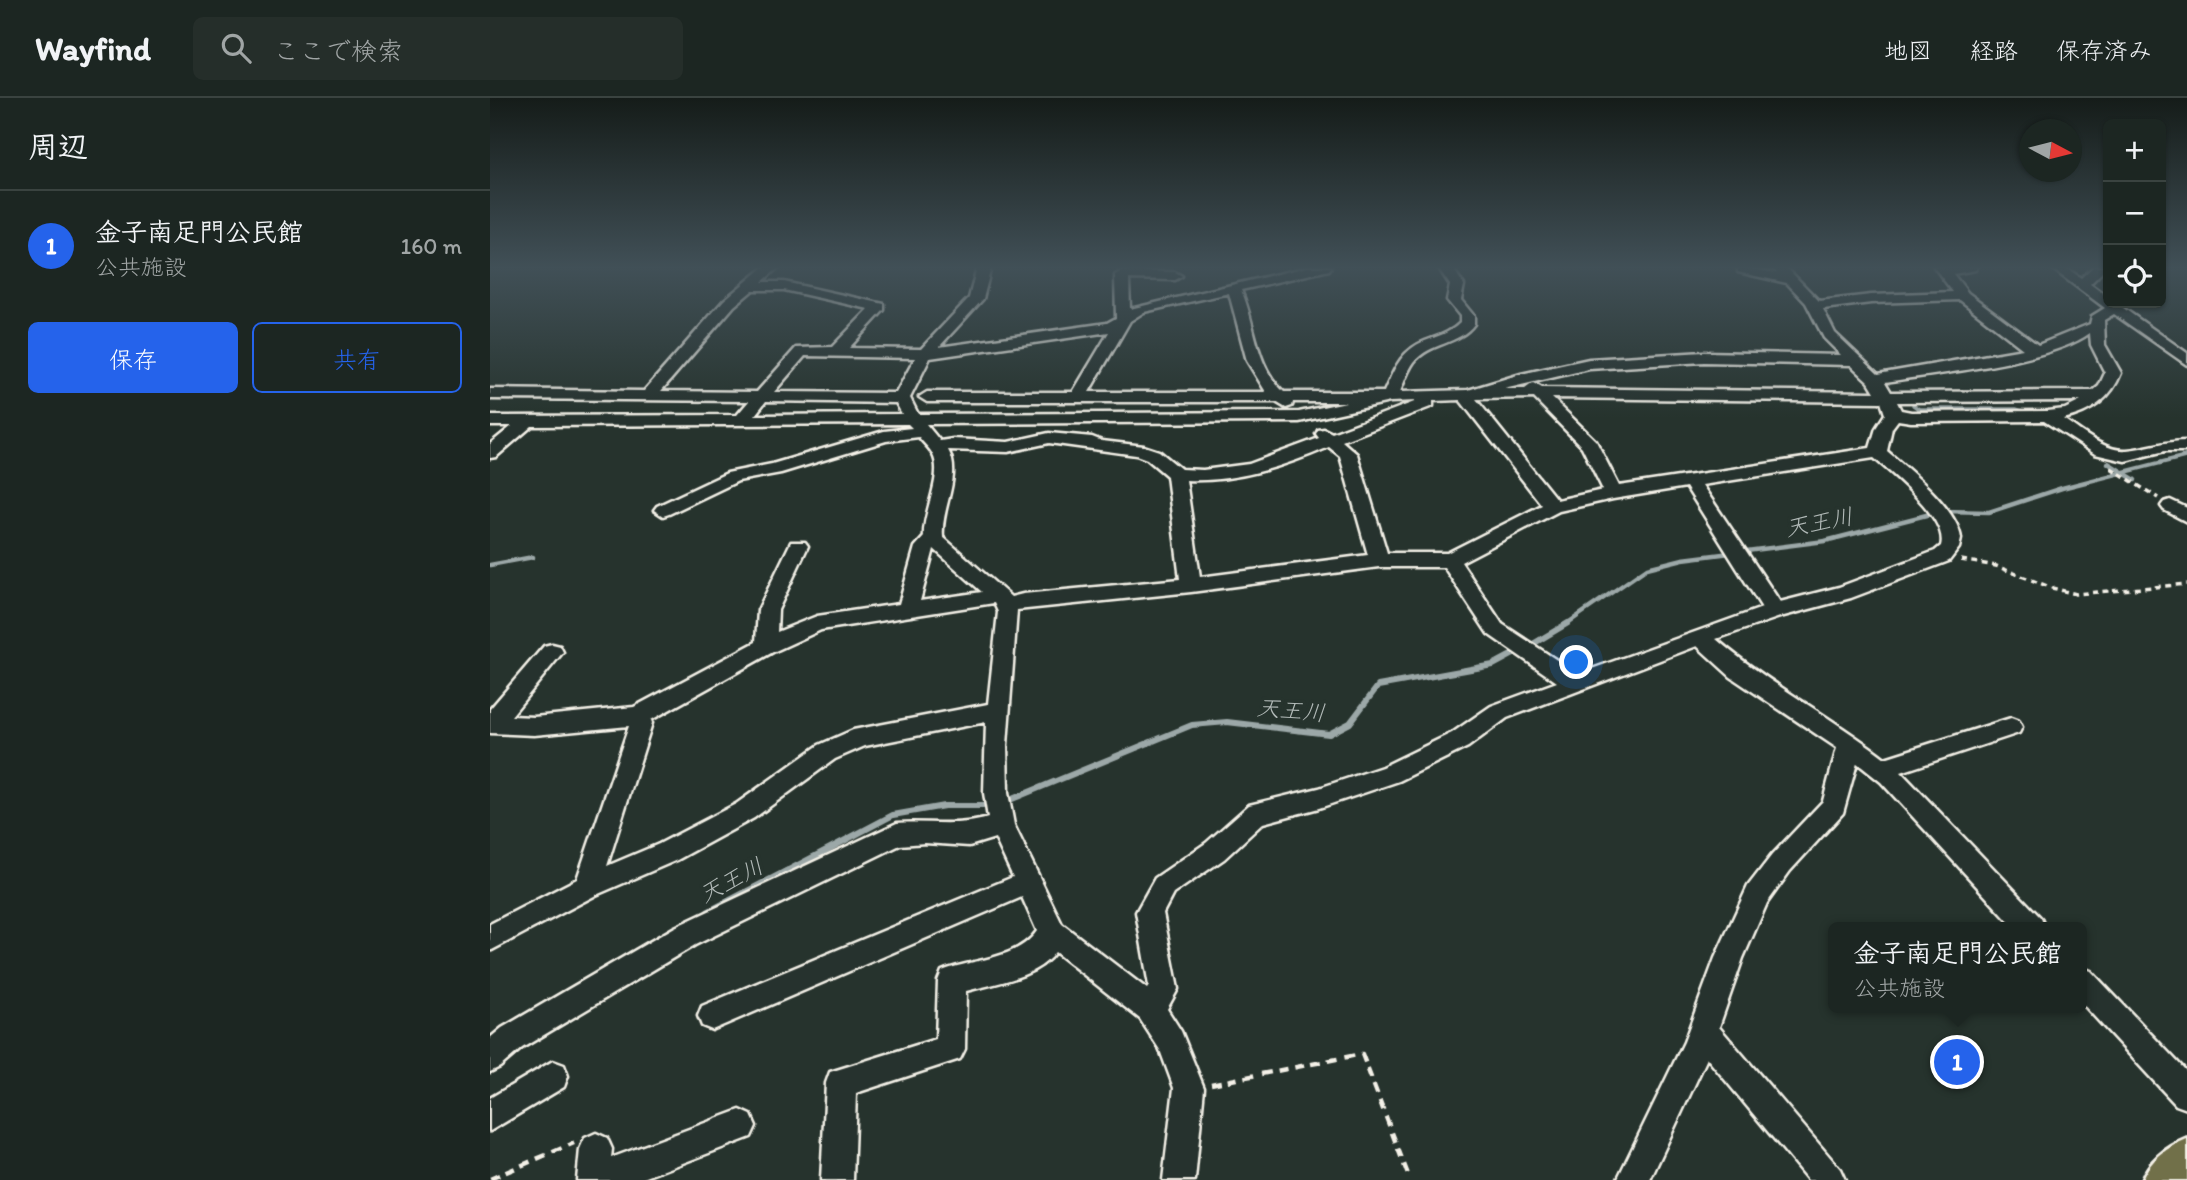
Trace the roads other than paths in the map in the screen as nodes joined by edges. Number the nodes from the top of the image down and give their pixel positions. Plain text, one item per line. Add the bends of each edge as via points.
1 (716, 317) edge
2 (869, 317) edge
3 (959, 317) edge
4 (1122, 317) edge
5 (1127, 317) edge
6 (1245, 317) edge
7 (1467, 317) edge
8 (1821, 317) edge
9 (1991, 317) edge
10 (2099, 317) edge
11 (2126, 317) edge
12 (1123, 321) junction
13 (2096, 328) junction
14 (837, 351) junction
15 (2036, 351) junction
16 (925, 354) junction
17 (1852, 360) junction
18 (2187, 360) edge
19 (1527, 377) junction
20 (1875, 379) junction
21 (1537, 393) junction
22 (490, 394) edge
23 (648, 396) junction
24 (1465, 396) junction
25 (2089, 396) junction
26 (668, 397) junction
27 (926, 397) dead end
28 (1083, 397) junction
29 (1280, 397) junction
30 (1390, 397) junction
31 (1444, 397) junction
32 (758, 398) junction
33 (902, 398) junction
34 (1890, 406) junction
35 (2047, 416) junction
36 (1093, 417) junction
37 (649, 418) junction
38 (743, 418) junction
39 (1299, 418) junction
40 (529, 420) junction
41 (490, 421) edge
42 (917, 425) junction
43 (1333, 440) junction
44 (1092, 442) junction
45 (2187, 446) edge
46 (936, 447) junction
47 (1878, 452) junction
48 (490, 453) edge
49 (1175, 474) junction
50 (1691, 481) junction
51 (1614, 493) junction
52 (2170, 506) road end
53 (1553, 507) junction
54 (663, 510) dead end
55 (2187, 516) edge
56 (934, 539) junction
57 (798, 546) dead end
58 (1379, 560) junction
59 (1450, 560) junction
60 (1191, 585) junction
61 (1001, 599) junction
62 (907, 610) junction
63 (1775, 611) junction
64 (1700, 636) junction
65 (766, 646) junction
66 (552, 653) dead end
67 (1575, 683) junction
68 (998, 711) junction
69 (638, 716) junction
70 (491, 724) edge
71 (2011, 727) dead end
72 (1850, 744) junction
73 (1881, 769) junction
74 (1002, 825) junction
75 (1027, 883) junction
76 (587, 887) junction
77 (2026, 922) edge
78 (1052, 933) junction
79 (490, 938) edge
80 (2087, 987) edge
81 (1150, 1009) junction
82 (712, 1016) dead end
83 (1703, 1031) junction
84 (490, 1057) edge
85 (553, 1076) dead end
86 (2187, 1094) edge
87 (490, 1116) edge
88 (740, 1126) dead end
89 (2187, 1159) edge
90 (606, 1180) edge
91 (837, 1180) edge
92 (1179, 1180) edge
93 (1633, 1180) edge
94 (1829, 1180) edge
95 (2162, 1180) edge

1 - 23 street
2 - 14 street
3 - 16 street
4 - 12 street
5 - 12 street
6 - 29 street via 1265,383
7 - 30 street via 1460,332 1409,358
8 - 17 street via 1829,335
9 - 15 street
10 - 13 street
11 - 18 street
12 - 16 street via 1111,327
12 - 28 street
13 - 15 street
13 - 25 street via 2098,345 2113,373 2101,395
14 - 16 street
14 - 32 street via 801,351
15 - 20 street
16 - 33 street
17 - 19 street via 1704,357 1589,364
17 - 20 street
19 - 21 street
19 - 24 street
20 - 34 street
21 - 24 street
21 - 34 street
21 - 51 street via 1590,445
22 - 23 street
23 - 26 street
24 - 31 street
24 - 53 street
25 - 34 street
25 - 35 street via 2086,406
26 - 32 street
26 - 37 street
27 - 28 street
28 - 29 street
28 - 36 street
29 - 30 street
29 - 39 street
30 - 31 street
30 - 39 street
31 - 43 street
32 - 33 street
32 - 38 street
33 - 42 street
34 - 35 street via 1911,417
34 - 47 street
35 - 45 street via 2101,450 2125,456 2165,446
36 - 39 street
36 - 42 street
36 - 44 street via 1097,430
37 - 38 street
37 - 40 street
38 - 42 street
39 - 43 street
40 - 41 street
40 - 48 street
42 - 46 street
42 - 54 street via 733,477
43 - 49 street via 1238,473
43 - 58 street via 1348,454
44 - 46 street via 1049,438 1008,447 953,443
44 - 49 street via 1153,455
46 - 56 street via 945,469 931,528
47 - 50 street
47 - 63 street via 1946,522 1952,541 1948,551 1844,593
49 - 60 street
50 - 51 street
50 - 63 street
51 - 53 street
52 - 55 street
53 - 59 street
56 - 61 street
56 - 62 street via 925,547
57 - 65 street via 768,610
58 - 59 street
58 - 60 street
59 - 67 street via 1495,629
60 - 61 street via 1070,598
61 - 62 street
61 - 68 street via 1009,621
62 - 65 street via 832,619
63 - 64 street
64 - 67 street
64 - 72 street via 1740,671
65 - 69 street
66 - 70 street
67 - 81 street via 1499,712 1435,755 1390,775 1250,818 1215,851 1164,886 1149,912 1164,989
68 - 74 street via 996,793
68 - 76 street via 862,737 828,752 708,832
69 - 70 street via 547,725
69 - 76 street via 642,723
71 - 73 street
72 - 73 street
72 - 83 street via 1834,806 1756,895
73 - 77 street
74 - 75 street
74 - 84 street via 969,835 897,834 685,936 512,1038
75 - 78 street
75 - 82 street
76 - 79 street
78 - 81 street
78 - 91 street via 1039,951 1021,961 952,981 950,1049 841,1083
80 - 86 street
81 - 92 street via 1171,1041 1189,1088
83 - 93 street
83 - 94 street
85 - 87 street
88 - 90 street via 614,1173
89 - 95 main road

